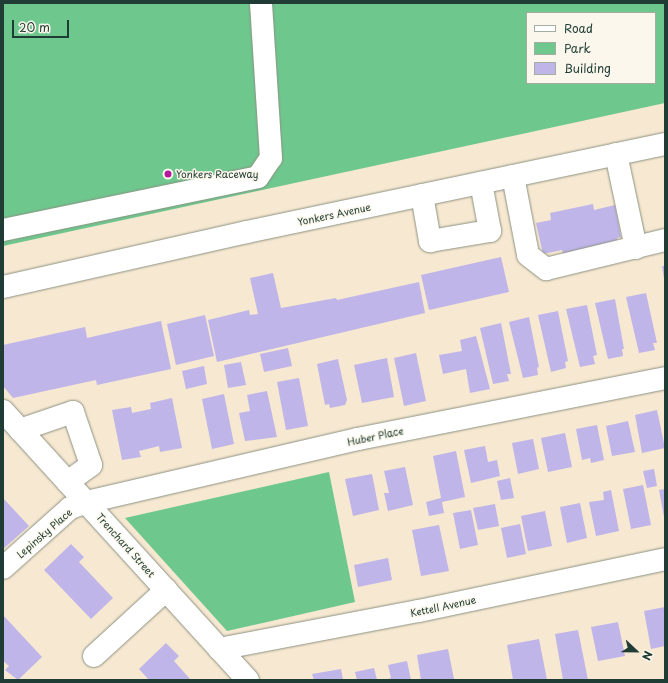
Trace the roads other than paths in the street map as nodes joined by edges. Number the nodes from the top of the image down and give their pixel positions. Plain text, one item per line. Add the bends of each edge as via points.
1 (261, 3) edge
2 (665, 144) edge
3 (616, 154) junction
4 (513, 176) junction
5 (481, 183) junction
6 (422, 195) junction
7 (3, 230) edge
8 (665, 240) edge
9 (636, 248) junction
10 (3, 287) edge
11 (665, 378) edge
12 (11, 420) edge
13 (68, 482) junction
14 (87, 502) junction
15 (665, 559) edge
16 (3, 568) edge
17 (166, 590) junction
18 (219, 649) junction
19 (94, 656) dead end
20 (248, 680) edge

1 - 7 street via 271,158 258,176
2 - 3 street, Yonkers Avenue
3 - 4 street, Yonkers Avenue
3 - 9 street
4 - 5 street, Yonkers Avenue
4 - 9 street via 528,256 540,266 546,269
5 - 6 street, Yonkers Avenue
5 - 6 street via 490,231 430,241
6 - 10 street, Yonkers Avenue
8 - 9 street
11 - 14 street, Huber Place via 358,439
12 - 13 street, Trenchard Street
12 - 13 street via 73,412 91,465
13 - 14 street, Trenchard Street
14 - 16 street, Lepinsky Place via 70,508
14 - 17 street, Trenchard Street
15 - 18 street, Kettell Avenue via 419,611
17 - 18 street, Trenchard Street
17 - 19 street
18 - 20 street, Trenchard Street

